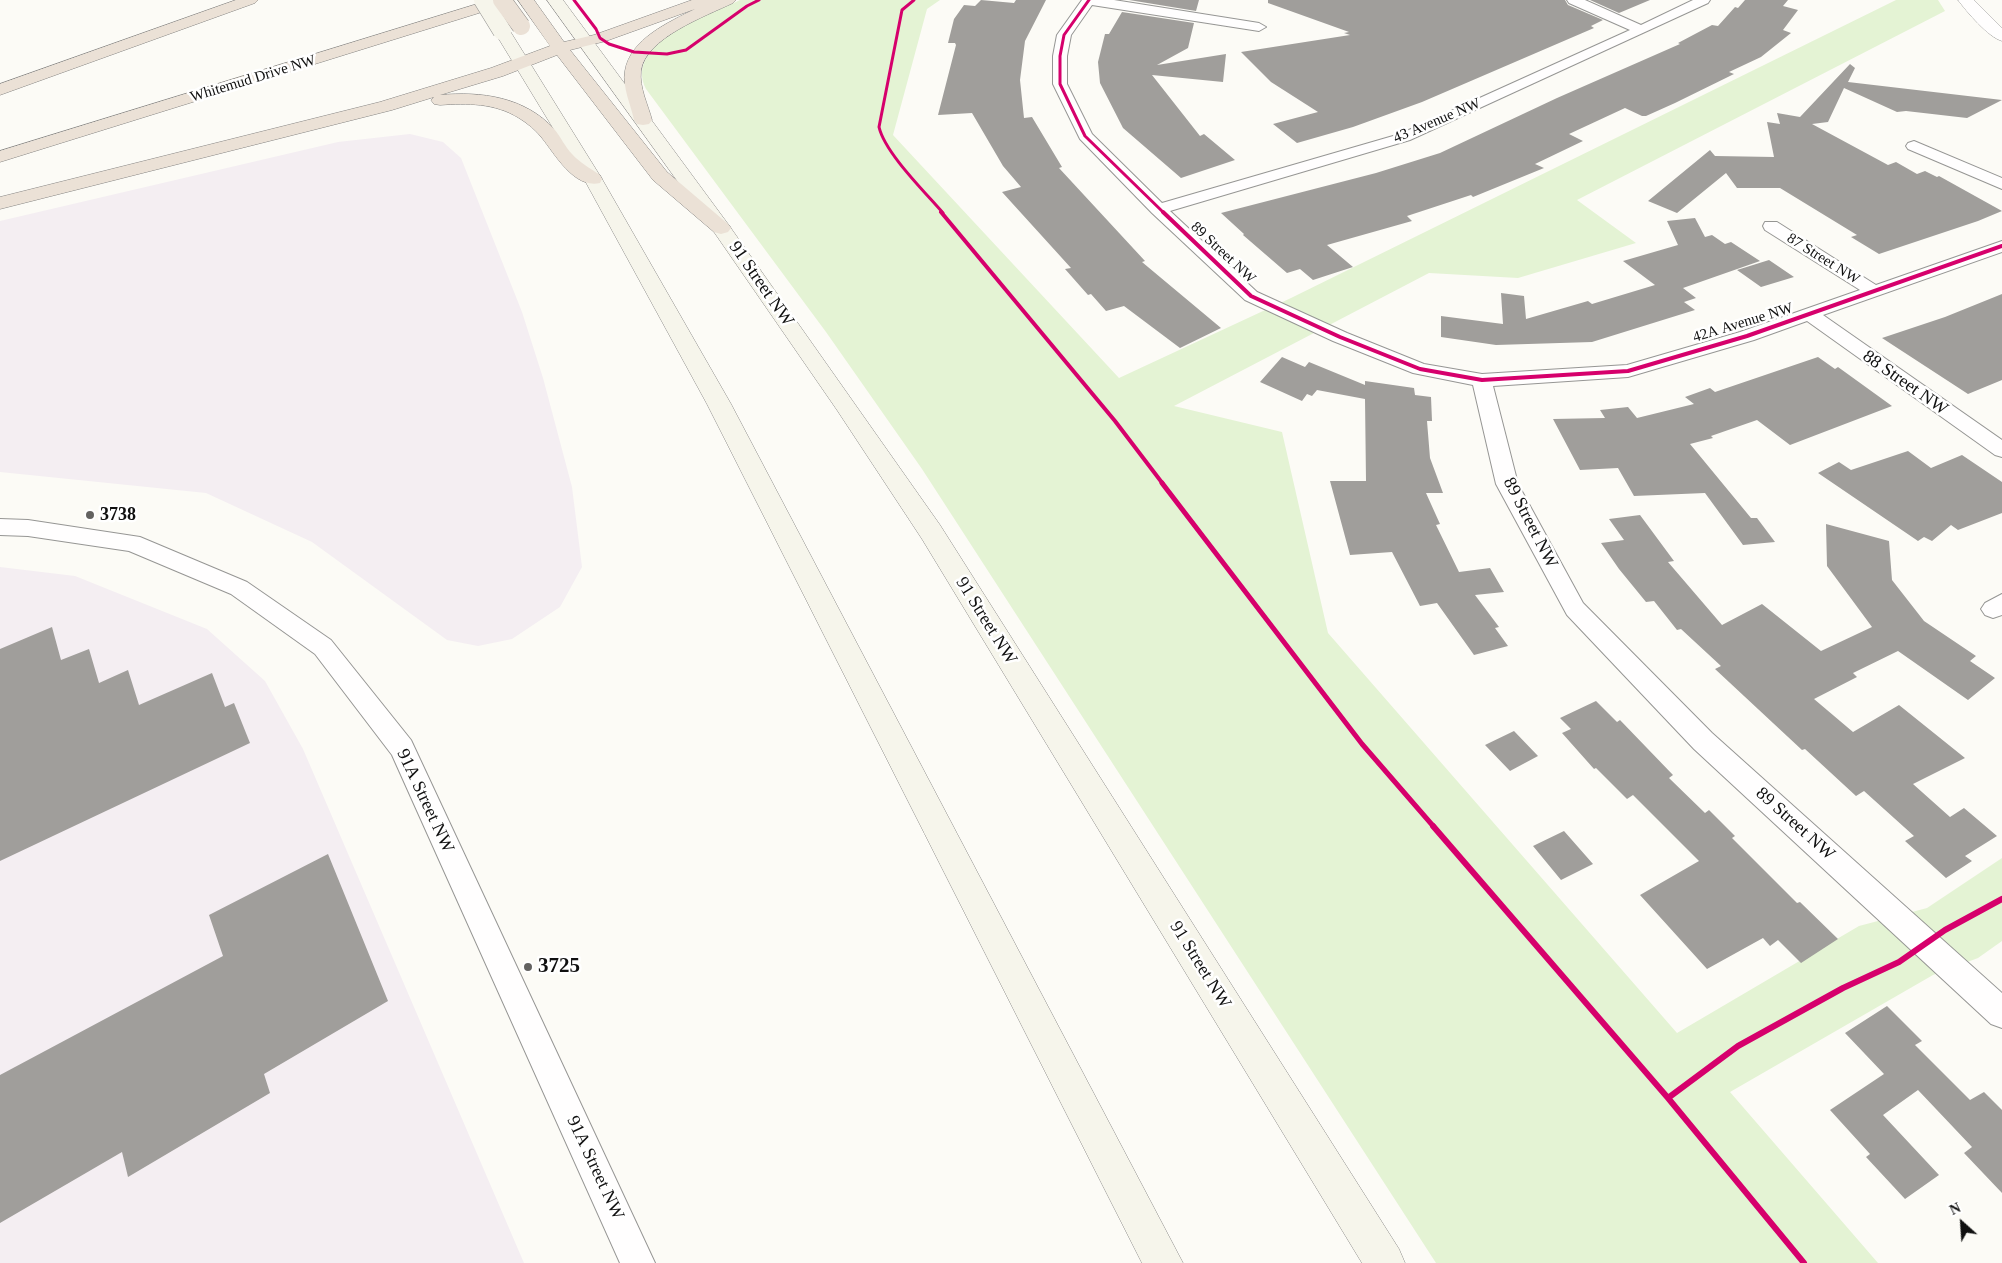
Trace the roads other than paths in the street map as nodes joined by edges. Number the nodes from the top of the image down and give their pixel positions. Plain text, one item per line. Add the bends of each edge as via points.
1 (240, 0) edge
2 (250, 0) edge
3 (455, 0) edge
4 (483, 0) edge
5 (504, 0) edge
6 (526, 0) edge
7 (707, 0) edge
8 (728, 0) edge
9 (1089, 0) edge
10 (1574, 0) edge
11 (1703, 0) edge
12 (1966, 0) edge
13 (560, 6) edge
14 (575, 27) junction
15 (1259, 27) dead end
16 (1641, 30) junction
17 (2002, 36) edge
18 (587, 42) junction
19 (560, 48) junction
20 (90, 57) junction
21 (523, 63) junction
22 (246, 64) dead end
23 (0, 90) edge
24 (643, 120) junction
25 (321, 124) junction
26 (1914, 146) dead end
27 (0, 157) edge
28 (593, 179) junction
29 (2002, 184) edge
30 (0, 203) edge
31 (1158, 209) junction
32 (1771, 226) dead end
33 (721, 228) junction
34 (2002, 246) edge
35 (1875, 292) junction
36 (1810, 315) junction
37 (1482, 380) junction
38 (2002, 450) edge
39 (0, 527) edge
40 (2002, 1013) edge
41 (638, 1263) edge
42 (1164, 1263) edge
43 (1385, 1263) edge

1 - 20 highway
2 - 20 highway
3 - 22 highway, Whitemud Drive NW
4 - 21 main road, bridge
5 - 19 highway, bridge via 538,42 547,48
5 - 27 highway, Whitemud Drive NW
6 - 19 highway
7 - 18 highway
8 - 24 highway via 666,31 641,53 633,69
9 - 15 street
9 - 31 street, 89 Street NW via 1064,35 1060,84 1085,136
10 - 16 street
11 - 16 street, 43 Avenue NW
12 - 17 street
13 - 14 main road, 91 Street NW
14 - 18 main road, 91 Street NW
14 - 19 highway via 576,35
16 - 31 street, 43 Avenue NW via 1405,137
18 - 19 highway
18 - 24 main road, 91 Street NW
19 - 21 highway
19 - 33 highway via 660,176
20 - 23 highway
21 - 25 highway
21 - 28 main road
24 - 33 main road, 91 Street NW
25 - 28 highway via 441,100 490,100 513,106 531,118 549,134 567,160
25 - 30 highway
26 - 29 street
28 - 42 main road via 720,406
31 - 37 street, 89 Street NW via 1251,296 1420,369
32 - 35 street, 87 Street NW
33 - 43 main road, 91 Street NW via 931,532
34 - 35 street, 42A Avenue NW
35 - 36 street, 42A Avenue NW
36 - 37 street, 42A Avenue NW via 1628,371
36 - 38 street, 88 Street NW
37 - 40 street, 89 Street NW via 1507,484 1575,609 1703,741
39 - 41 street, 91A Street NW via 132,543 239,588 323,647 402,748

